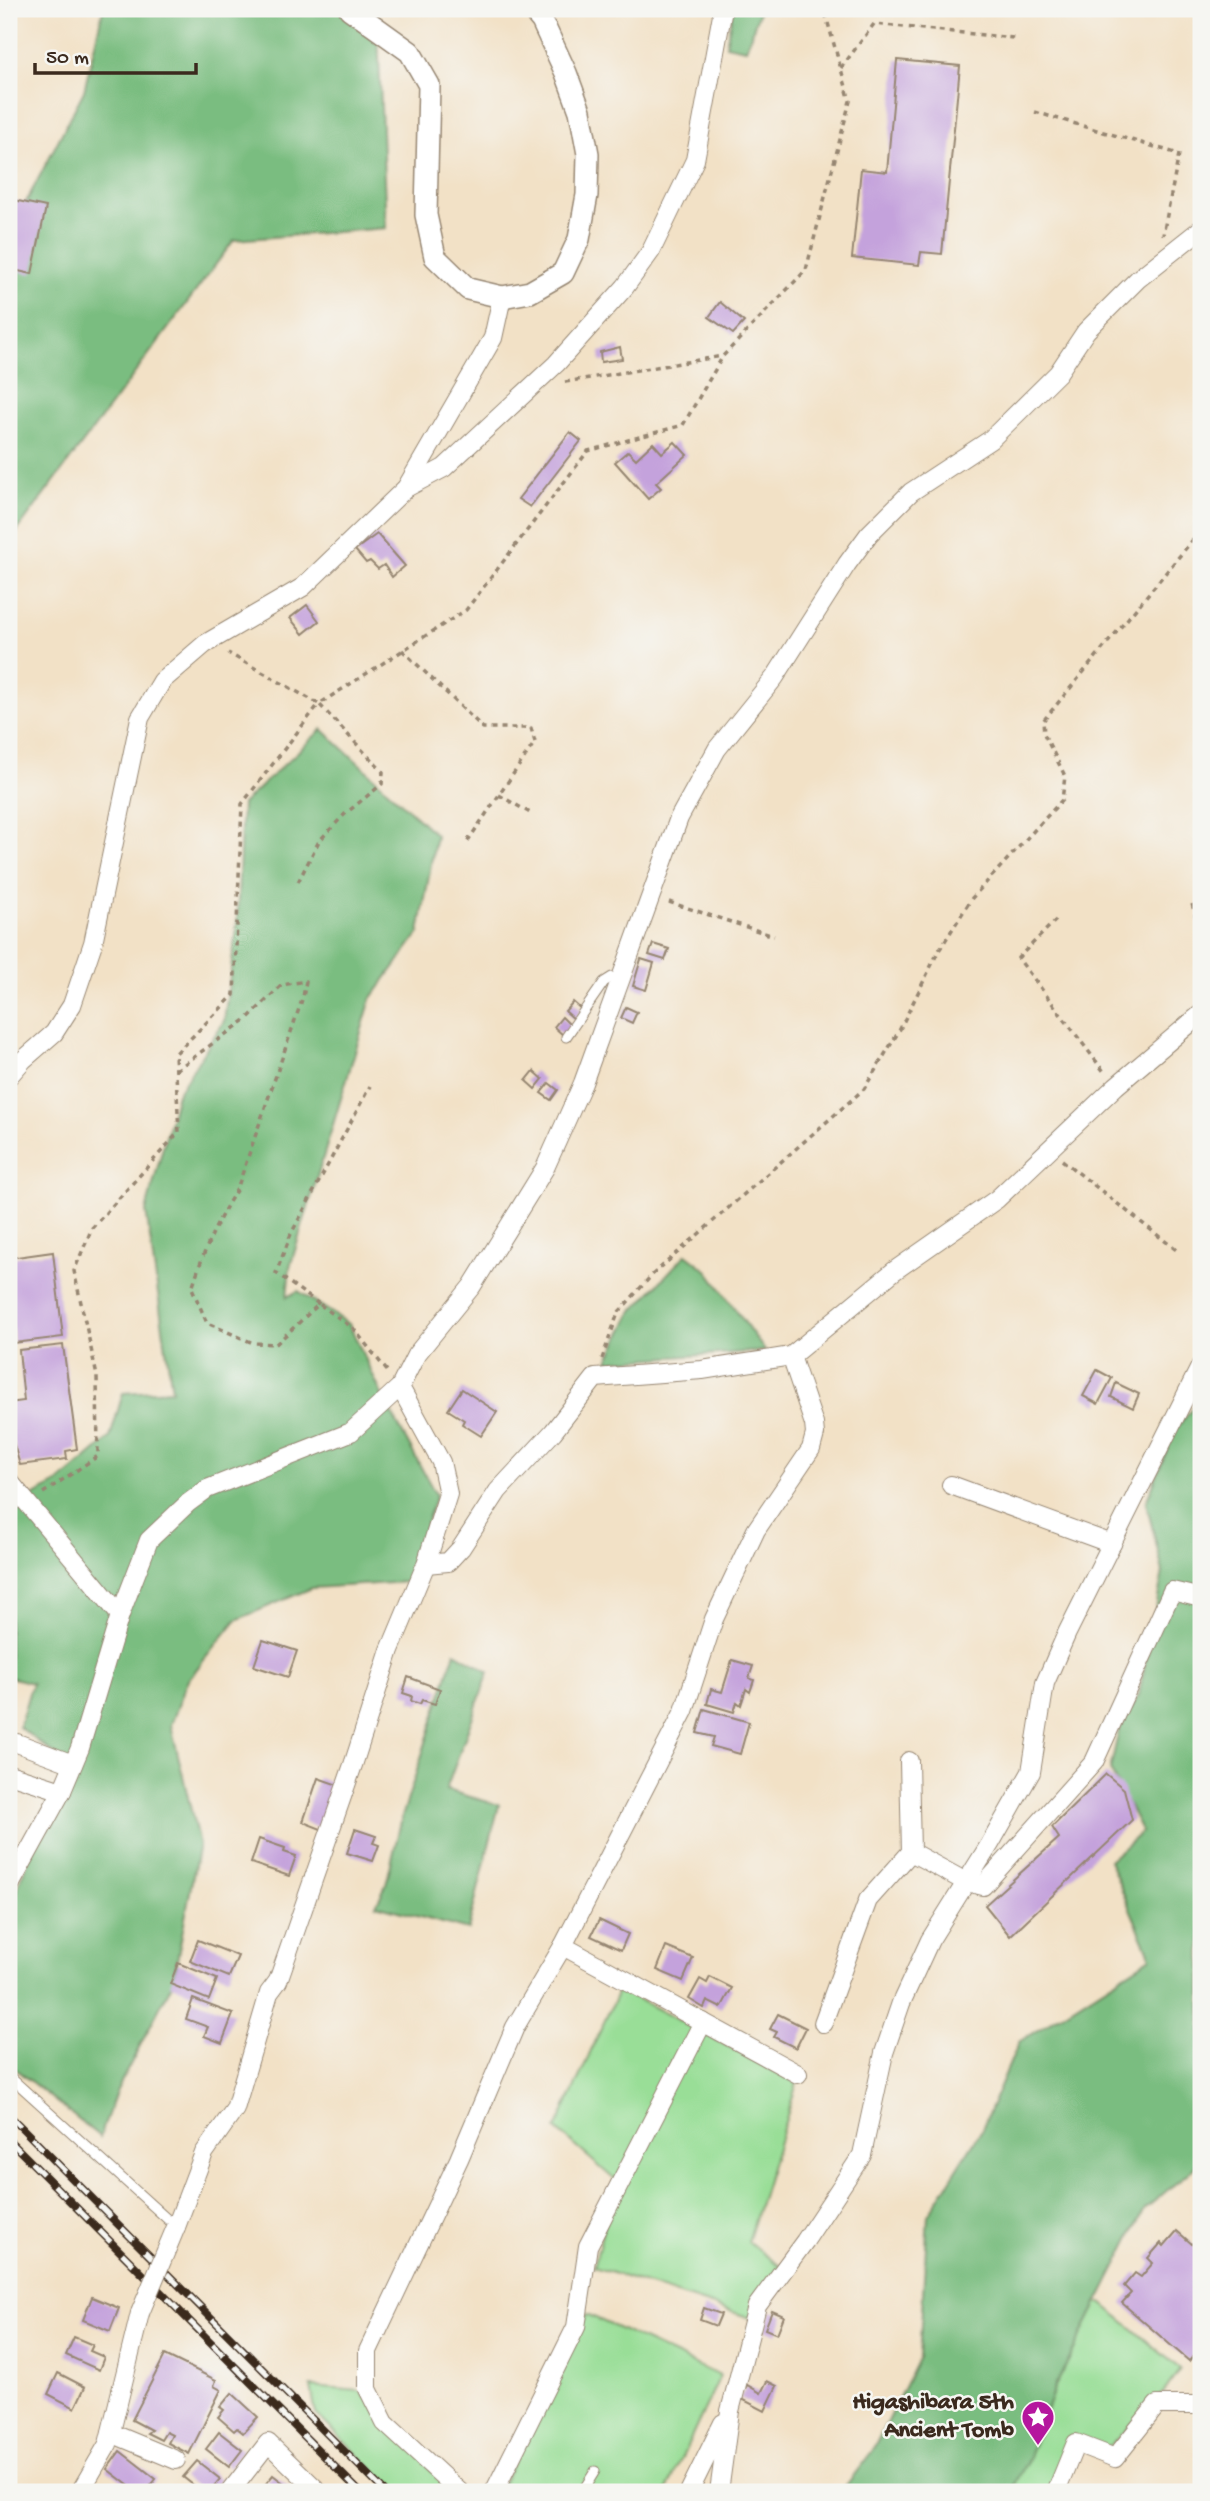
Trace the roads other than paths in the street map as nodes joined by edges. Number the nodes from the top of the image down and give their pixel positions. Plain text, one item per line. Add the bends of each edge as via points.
1 (350, 9) edge
2 (532, 9) edge
3 (723, 9) edge
4 (1201, 229) edge
5 (502, 297) junction
6 (406, 488) junction
7 (621, 977) junction
8 (1201, 1014) edge
9 (566, 1037) dead end
10 (9, 1076) edge
11 (791, 1356) junction
12 (1201, 1365) edge
13 (400, 1387) junction
14 (9, 1480) edge
15 (951, 1485) dead end
16 (1112, 1544) junction
17 (426, 1564) junction
18 (1201, 1598) edge
19 (120, 1615) junction
20 (17, 1743) dead end
21 (909, 1761) dead end
22 (73, 1764) junction
23 (9, 1774) edge
24 (62, 1791) junction
25 (911, 1852) junction
26 (966, 1882) junction
27 (9, 1887) edge
28 (563, 1946) junction
29 (702, 2022) junction
30 (823, 2023) dead end
31 (798, 2074) dead end
32 (9, 2077) edge
33 (176, 2227) junction
34 (1201, 2405) edge
35 (730, 2411) junction
36 (111, 2433) junction
37 (176, 2460) dead end
38 (595, 2471) dead end
39 (80, 2492) edge
40 (230, 2492) edge
41 (318, 2492) edge
42 (460, 2492) edge
43 (494, 2492) edge
44 (582, 2492) edge
45 (689, 2492) edge
46 (719, 2492) edge
47 (1056, 2492) edge

1 - 5 street via 410,52 429,85 426,215 435,257 468,289
2 - 5 street via 542,21 580,111 588,153 587,195 579,239 563,272 530,292
3 - 6 street via 695,160 651,251 556,364 444,468
4 - 7 street via 1138,279 1086,331 1058,373 990,440 911,492 869,534 775,677 717,749 679,818
5 - 6 street via 493,338
6 - 10 street via 303,587 209,642 162,681 140,718 93,943 72,1004 54,1033
7 - 9 lane via 604,982
7 - 13 street via 583,1083 545,1168 472,1286 416,1355
8 - 11 street via 1116,1086 997,1199 894,1271
11 - 17 street via 702,1370 595,1378 498,1492 461,1548 448,1562
11 - 28 street via 814,1424 811,1450 756,1530 714,1619 684,1711
12 - 16 street
13 - 17 street via 441,1462 448,1494
13 - 19 street via 351,1432 207,1489 187,1503 149,1540
14 - 19 street
15 - 16 street
16 - 26 street via 1045,1683 1031,1772
17 - 33 street via 390,1650 270,1993 236,2109 204,2153
18 - 26 street via 1172,1591 1094,1762 983,1886
19 - 22 street
20 - 22 street
21 - 25 street
22 - 24 street
23 - 24 street
24 - 27 street
25 - 26 street
25 - 30 street via 867,1900
26 - 35 street via 930,1940 901,2003 884,2053 862,2155 757,2306
28 - 29 street
28 - 42 street via 515,2027 459,2159 368,2351 368,2389 385,2423
29 - 31 street
29 - 43 street via 588,2246 576,2327
32 - 33 lane
33 - 36 street, bridge via 140,2313
34 - 47 street via 1157,2405 1115,2458 1076,2443
35 - 45 street
35 - 46 street
36 - 37 street
36 - 39 street
38 - 44 lane
40 - 41 street via 268,2443

